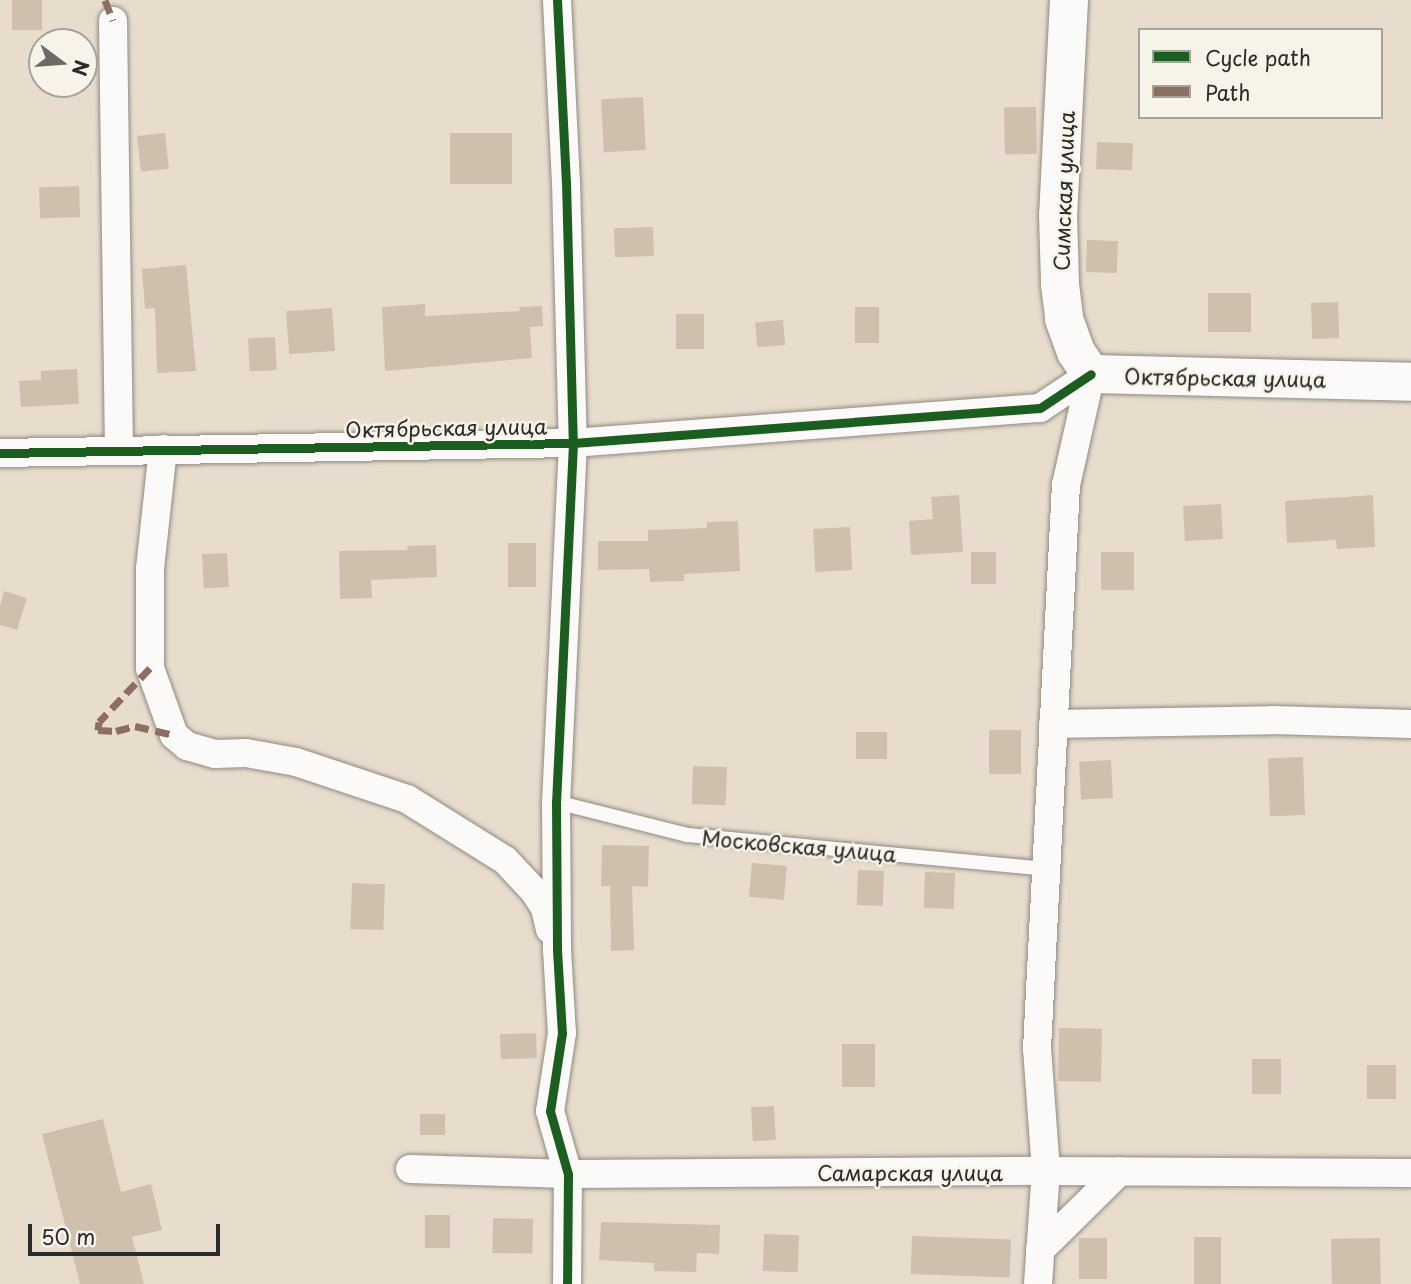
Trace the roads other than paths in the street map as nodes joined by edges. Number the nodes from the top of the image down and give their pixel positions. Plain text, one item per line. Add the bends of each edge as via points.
1 (556, 0) edge
2 (1069, 0) edge
3 (113, 21) dead end
4 (1091, 374) junction
5 (1411, 382) edge
6 (573, 443) junction
7 (163, 449) junction
8 (119, 450) junction
9 (0, 453) edge
10 (1053, 724) junction
11 (1411, 724) edge
12 (556, 802) junction
13 (1046, 869) junction
14 (556, 950) junction
15 (410, 1169) dead end
16 (1046, 1171) junction
17 (1120, 1171) junction
18 (1411, 1173) edge
19 (568, 1174) junction
20 (1040, 1250) junction
21 (567, 1284) edge
22 (1038, 1284) edge

1 - 6 street
2 - 4 main road, Симская улица via 1058,215 1060,284 1064,319 1076,352
3 - 8 street
4 - 5 main road, Октябрьская улица
4 - 6 street, Октябрьская улица via 1040,408
4 - 10 street via 1066,485
6 - 7 street, Октябрьская улица
6 - 12 street
7 - 8 street, Октябрьская улица
7 - 14 street via 150,569 150,668 174,735 187,746 215,754 246,753 296,762 407,799 505,860 544,908
8 - 9 street, Октябрьская улица
10 - 11 street via 1272,720
10 - 13 street
12 - 13 lane, Московская улица via 687,835
12 - 14 street
13 - 16 street via 1037,1049
14 - 19 street via 562,1033 550,1111
15 - 19 street, Самарская улица
16 - 17 street, Самарская улица
16 - 19 street, Самарская улица
16 - 20 street
17 - 18 street, Самарская улица
17 - 20 street
19 - 21 street
20 - 22 street

